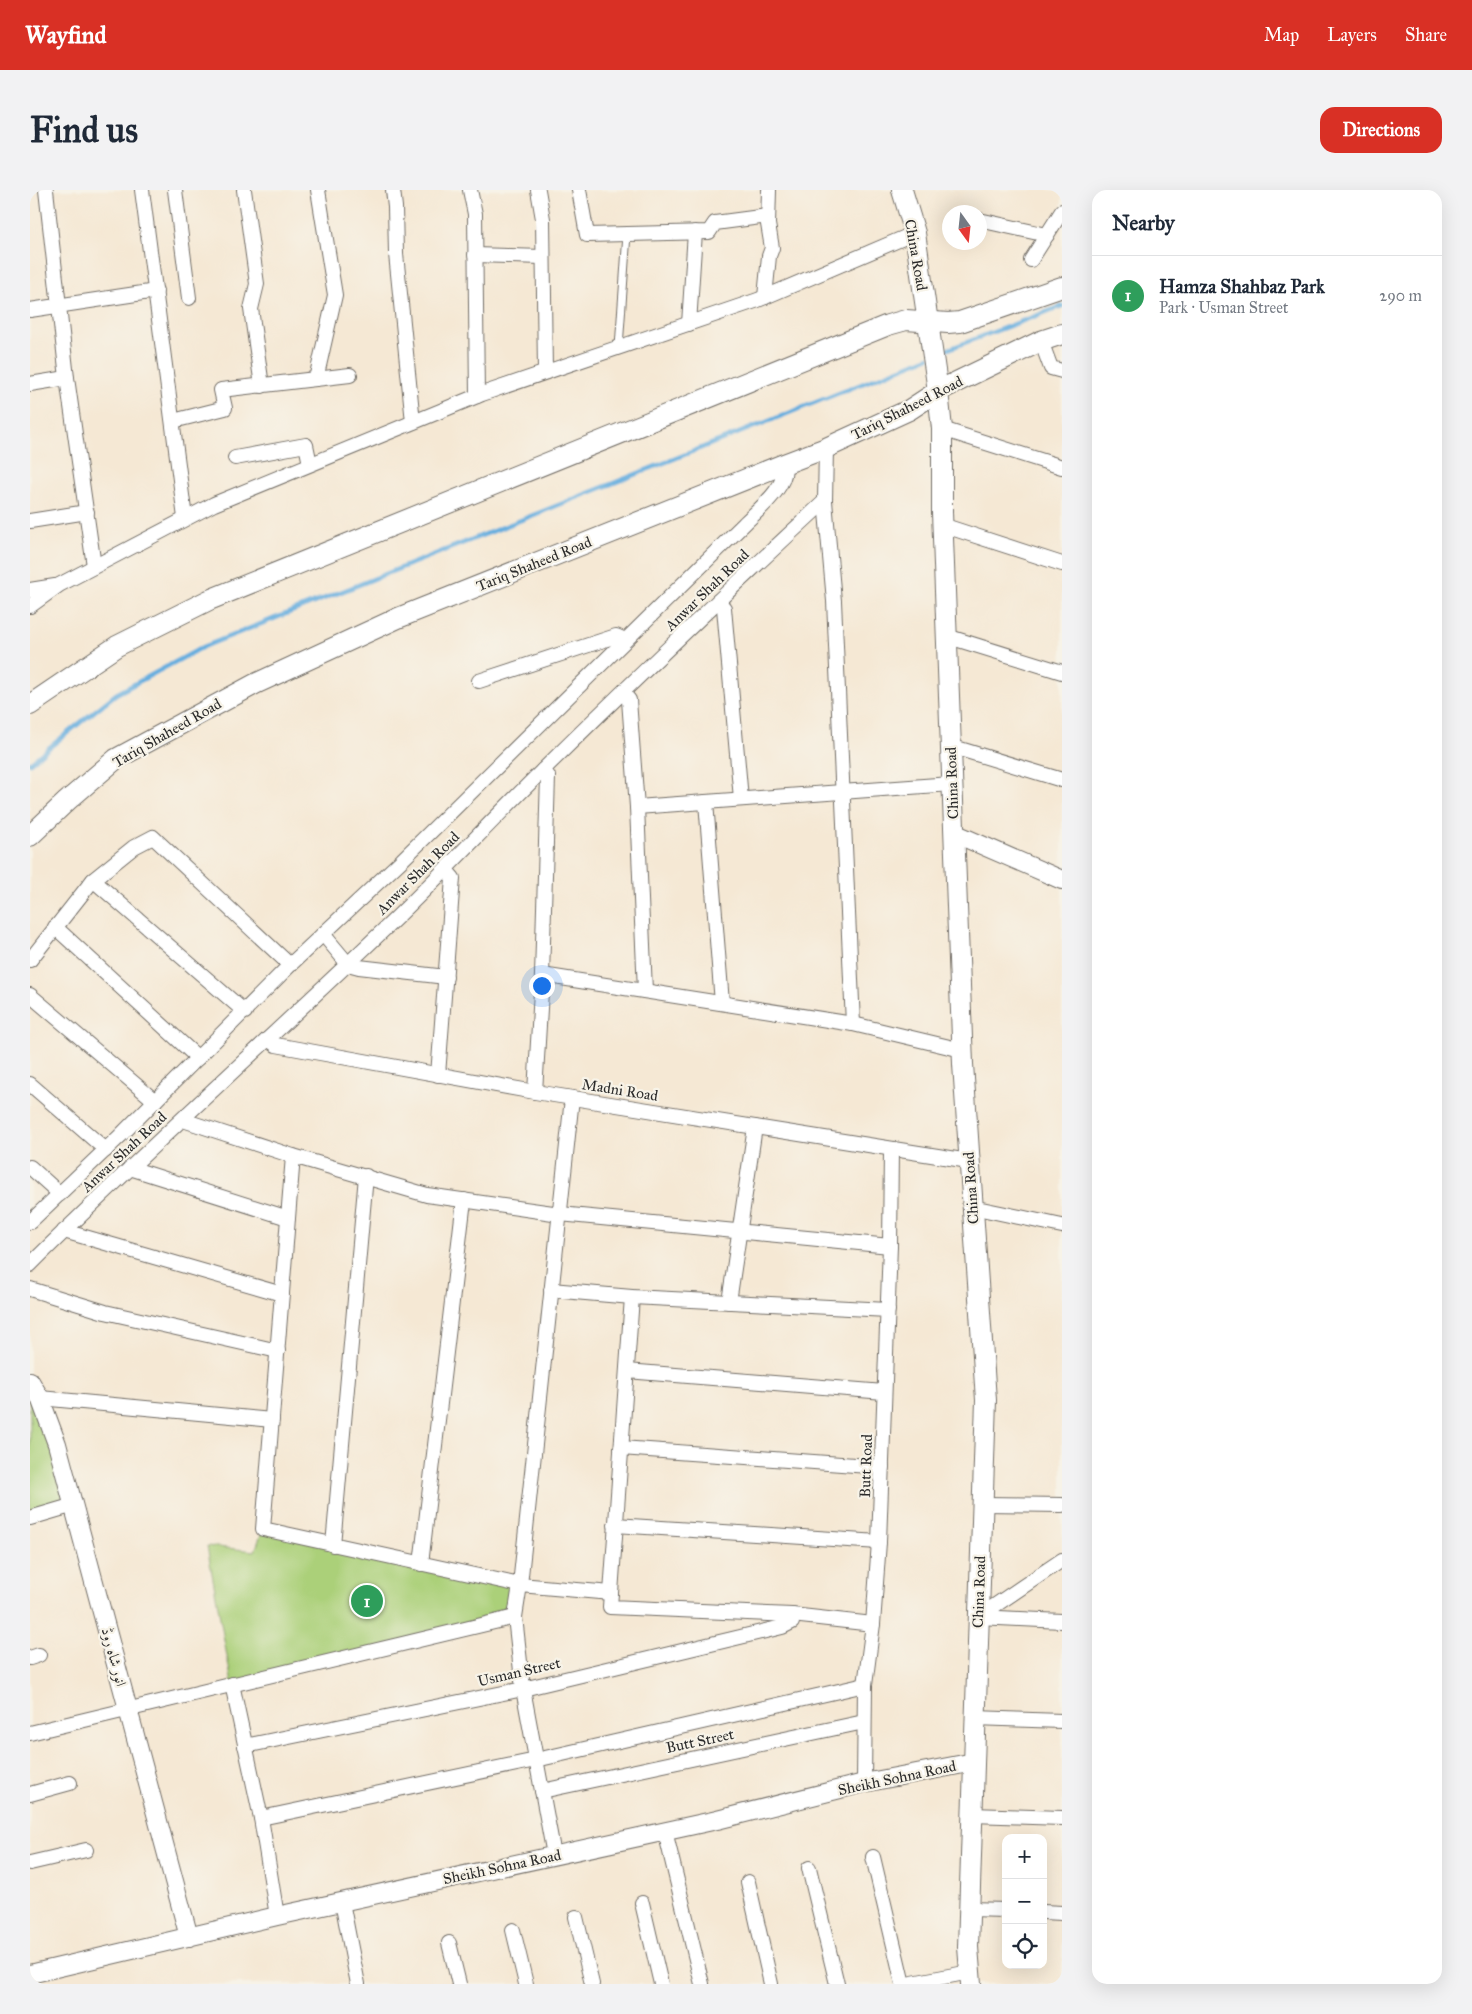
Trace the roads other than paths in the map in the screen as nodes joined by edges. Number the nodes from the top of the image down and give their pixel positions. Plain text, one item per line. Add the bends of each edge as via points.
1 (46, 190) edge
2 (142, 190) edge
3 (175, 190) edge
4 (244, 190) edge
5 (318, 190) edge
6 (393, 190) edge
7 (470, 190) edge
8 (538, 190) edge
9 (579, 190) edge
10 (769, 190) edge
11 (902, 190) edge
12 (1062, 211) edge
13 (768, 216) junction
14 (987, 222) edge
15 (695, 232) junction
16 (915, 233) junction
17 (627, 234) junction
18 (1046, 235) junction
19 (475, 255) junction
20 (543, 257) junction
21 (1031, 260) dead end
22 (1062, 288) edge
23 (156, 291) junction
24 (765, 297) junction
25 (190, 298) dead end
26 (59, 305) junction
27 (30, 310) edge
28 (927, 321) junction
29 (689, 324) junction
30 (1062, 334) edge
31 (1041, 341) junction
32 (619, 348) junction
33 (1062, 370) edge
34 (545, 372) junction
35 (350, 375) dead end
36 (67, 378) junction
37 (316, 379) junction
38 (30, 384) edge
39 (936, 384) junction
40 (262, 386) junction
41 (477, 396) junction
42 (173, 421) junction
43 (413, 422) junction
44 (942, 429) junction
45 (826, 448) junction
46 (235, 458) dead end
47 (310, 464) junction
48 (784, 464) junction
49 (1062, 467) edge
50 (825, 501) junction
51 (87, 512) junction
52 (185, 518) junction
53 (30, 521) edge
54 (942, 525) junction
55 (1062, 564) edge
56 (94, 566) junction
57 (59, 585) junction
58 (30, 590) edge
59 (718, 601) junction
60 (30, 606) edge
61 (946, 636) junction
62 (625, 640) junction
63 (1062, 672) edge
64 (479, 681) dead end
65 (623, 693) junction
66 (30, 705) edge
67 (950, 746) junction
68 (543, 770) junction
69 (1062, 780) edge
70 (952, 784) junction
71 (843, 791) junction
72 (741, 799) junction
73 (706, 802) junction
74 (637, 807) junction
75 (954, 833) junction
76 (30, 836) edge
77 (446, 870) junction
78 (93, 880) junction
79 (1062, 880) edge
80 (55, 927) junction
81 (323, 934) junction
82 (30, 960) edge
83 (348, 964) junction
84 (290, 965) junction
85 (542, 975) junction
86 (446, 977) junction
87 (645, 991) junction
88 (30, 995) edge
89 (722, 1004) junction
90 (245, 1012) junction
91 (853, 1024) junction
92 (268, 1039) junction
93 (962, 1050) junction
94 (198, 1058) junction
95 (438, 1075) junction
96 (30, 1084) edge
97 (535, 1092) junction
98 (572, 1098) junction
99 (155, 1101) junction
100 (183, 1120) junction
101 (755, 1127) junction
102 (891, 1149) junction
103 (106, 1150) junction
104 (293, 1156) junction
105 (969, 1161) junction
106 (30, 1167) edge
107 (130, 1168) junction
108 (366, 1176) junction
109 (60, 1194) junction
110 (464, 1200) junction
111 (972, 1207) junction
112 (560, 1214) junction
113 (288, 1218) junction
114 (30, 1222) edge
115 (1062, 1226) edge
116 (64, 1231) junction
117 (740, 1232) junction
118 (890, 1246) junction
119 (30, 1266) edge
120 (30, 1289) edge
121 (551, 1290) junction
122 (282, 1294) junction
123 (632, 1297) junction
124 (729, 1302) junction
125 (888, 1310) junction
126 (278, 1351) junction
127 (627, 1371) junction
128 (30, 1381) edge
129 (884, 1392) junction
130 (40, 1398) junction
131 (272, 1420) junction
132 (621, 1448) junction
133 (882, 1468) junction
134 (982, 1504) junction
135 (74, 1505) junction
136 (1062, 1506) edge
137 (30, 1518) edge
138 (616, 1526) junction
139 (879, 1542) junction
140 (334, 1544) junction
141 (1062, 1560) edge
142 (422, 1564) junction
143 (520, 1585) junction
144 (611, 1593) junction
145 (792, 1616) junction
146 (515, 1617) junction
147 (978, 1618) junction
148 (1062, 1621) edge
149 (873, 1624) junction
150 (232, 1684) junction
151 (865, 1685) junction
152 (523, 1689) junction
153 (128, 1709) junction
154 (975, 1718) junction
155 (1062, 1721) edge
156 (864, 1722) junction
157 (30, 1733) edge
158 (245, 1746) junction
159 (536, 1760) junction
160 (974, 1762) junction
161 (864, 1783) junction
162 (70, 1784) dead end
163 (542, 1791) junction
164 (30, 1794) edge
165 (972, 1815) junction
166 (261, 1818) junction
167 (1062, 1818) edge
168 (665, 1831) junction
169 (86, 1850) dead end
170 (554, 1855) junction
171 (873, 1857) dead end
172 (30, 1862) edge
173 (809, 1868) dead end
174 (748, 1882) dead end
175 (342, 1902) junction
176 (642, 1903) dead end
177 (969, 1909) junction
178 (1002, 1910) edge
179 (1047, 1912) edge
180 (1062, 1912) edge
181 (277, 1916) junction
182 (576, 1917) dead end
183 (513, 1930) dead end
184 (189, 1937) junction
185 (449, 1943) dead end
186 (30, 1974) edge
187 (970, 1978) edge
188 (358, 1984) edge
189 (459, 1984) edge
190 (526, 1984) edge
191 (592, 1984) edge
192 (661, 1984) edge
193 (702, 1984) edge
194 (771, 1984) edge
195 (837, 1984) edge
196 (902, 1984) edge
197 (906, 1984) edge

1 - 26 street
2 - 23 street
3 - 25 street
4 - 40 street via 258,284 251,310
5 - 37 street via 334,295
6 - 43 street via 396,254
7 - 19 street via 475,214
8 - 20 street via 543,219
9 - 17 street via 587,235
10 - 13 street
11 - 16 main road, China Road
12 - 18 street
13 - 15 street via 714,223 710,232
13 - 24 street via 772,248
14 - 18 street
15 - 17 street
15 - 29 street
16 - 24 street
16 - 28 main road, China Road
17 - 32 lane
18 - 21 street
19 - 20 street
19 - 41 street
20 - 34 street
22 - 28 main road via 960,322
23 - 26 street
23 - 42 street
24 - 29 street
26 - 27 street
26 - 36 street
28 - 39 main road, China Road
28 - 66 main road via 906,320 888,325 208,600 117,646
29 - 32 street
30 - 31 main road, Tariq Shaheed Road
31 - 33 street via 1051,368
31 - 39 main road, Tariq Shaheed Road
32 - 34 street
34 - 41 street
35 - 37 street
36 - 38 street
36 - 51 street
37 - 40 street
39 - 44 main road, China Road
39 - 45 main road, Tariq Shaheed Road via 909,410
40 - 42 street via 221,390 225,408
41 - 43 street
42 - 52 street
43 - 47 street
44 - 49 street
44 - 54 main road, China Road
45 - 48 main road, Tariq Shaheed Road
45 - 50 street
46 - 47 street via 306,445
47 - 52 street
48 - 62 street, Anwar Shah Road via 785,477 762,506
48 - 76 main road, Tariq Shaheed Road via 398,618 255,684 116,759
50 - 59 street, Anwar Shah Road
50 - 71 street via 834,600
51 - 53 street
51 - 56 street
52 - 56 street
54 - 55 street
54 - 61 main road, China Road
56 - 57 street
57 - 58 street
57 - 60 street
59 - 65 street, Anwar Shah Road
59 - 72 street via 724,608
61 - 63 street
61 - 67 main road, China Road
62 - 64 street via 616,636
62 - 81 street, Anwar Shah Road
65 - 68 street, Anwar Shah Road
65 - 74 street via 629,700
67 - 69 street
67 - 70 main road, China Road
68 - 77 street, Anwar Shah Road
68 - 85 street via 548,776
70 - 71 street
70 - 75 main road, China Road
71 - 72 street
71 - 91 street
72 - 73 street
73 - 74 street
73 - 89 street
74 - 87 street
75 - 79 street
75 - 93 main road, China Road
77 - 83 street, Anwar Shah Road
77 - 86 street via 453,878
78 - 80 street
78 - 84 street via 134,847 153,837
78 - 90 street
80 - 82 street
80 - 94 street
81 - 83 street
81 - 84 street, Anwar Shah Road
83 - 86 street via 359,968
83 - 92 street, Anwar Shah Road
84 - 90 street, Anwar Shah Road
85 - 87 street
85 - 97 street
86 - 95 street
87 - 89 street
88 - 99 street
89 - 91 street
90 - 94 street, Anwar Shah Road
91 - 93 street
92 - 95 street, Madni Road via 276,1044
92 - 100 street, Anwar Shah Road
93 - 105 main road, China Road
94 - 99 street, Anwar Shah Road
95 - 97 street, Madni Road
96 - 103 street
97 - 98 street, Madni Road
98 - 101 street, Madni Road
98 - 112 street
99 - 103 street, Anwar Shah Road
100 - 104 street
100 - 107 street, Anwar Shah Road
101 - 102 street, Madni Road
101 - 117 street
102 - 105 street, Madni Road
102 - 118 street, Butt Road
103 - 109 street, Anwar Shah Road
104 - 108 street
104 - 113 street
105 - 111 main road, China Road
106 - 109 street
107 - 113 street
107 - 116 street, Anwar Shah Road
108 - 110 street via 427,1195
108 - 140 street
109 - 114 street, Anwar Shah Road
110 - 112 street
110 - 142 street
111 - 115 street
111 - 134 main road, China Road via 986,1400
112 - 117 street
112 - 121 street
113 - 122 street
116 - 119 street, Anwar Shah Road
116 - 122 street
117 - 118 street
117 - 124 street
118 - 125 street, Butt Road
120 - 126 street via 105,1312
121 - 123 street
121 - 143 street
122 - 126 street
123 - 124 street
123 - 127 street
124 - 125 street
125 - 129 street, Butt Road
126 - 131 street
127 - 129 street
127 - 132 street
128 - 130 street, انور شاہ روڈ
129 - 133 street, Butt Road
130 - 131 street
130 - 135 street, انور شاہ روڈ
131 - 140 street via 263,1529
132 - 133 street
132 - 138 street
133 - 139 street, Butt Road
134 - 136 street
134 - 147 main road, China Road
135 - 137 street
135 - 153 street, انور شاہ روڈ
138 - 139 street
138 - 144 street
139 - 149 street, Butt Road
140 - 142 street
141 - 147 street
142 - 143 street
143 - 144 street
143 - 146 street
144 - 145 street via 610,1607
145 - 149 street
145 - 152 street, Usman Street via 792,1622 782,1627
146 - 150 street
146 - 152 street
147 - 148 street
147 - 154 main road, China Road
149 - 151 street, Butt Road
150 - 153 street
150 - 158 street
151 - 156 street, Butt Road
151 - 159 street
152 - 158 street, Usman Street
152 - 159 street
153 - 157 street
153 - 184 street, انور شاہ روڈ
154 - 155 street
154 - 160 main road, China Road
156 - 161 street, Butt Road
156 - 163 street, Butt Street
158 - 166 street
159 - 163 street
159 - 166 street
160 - 161 street, Sheikh Sohna Road
160 - 165 main road, China Road
161 - 168 street, Sheikh Sohna Road
162 - 164 street
163 - 170 street
165 - 167 street
165 - 177 main road, China Road
166 - 181 street
168 - 170 street, Sheikh Sohna Road
168 - 193 street
169 - 172 street
170 - 175 street, Sheikh Sohna Road
171 - 196 street
173 - 195 street
174 - 194 street
175 - 181 street, Sheikh Sohna Road
175 - 188 street
176 - 192 street
177 - 178 street
177 - 187 main road, China Road
179 - 180 street
181 - 184 street, Sheikh Sohna Road
182 - 191 street
183 - 190 street
184 - 186 street, Sheikh Sohna Road
185 - 189 street
187 - 197 street

